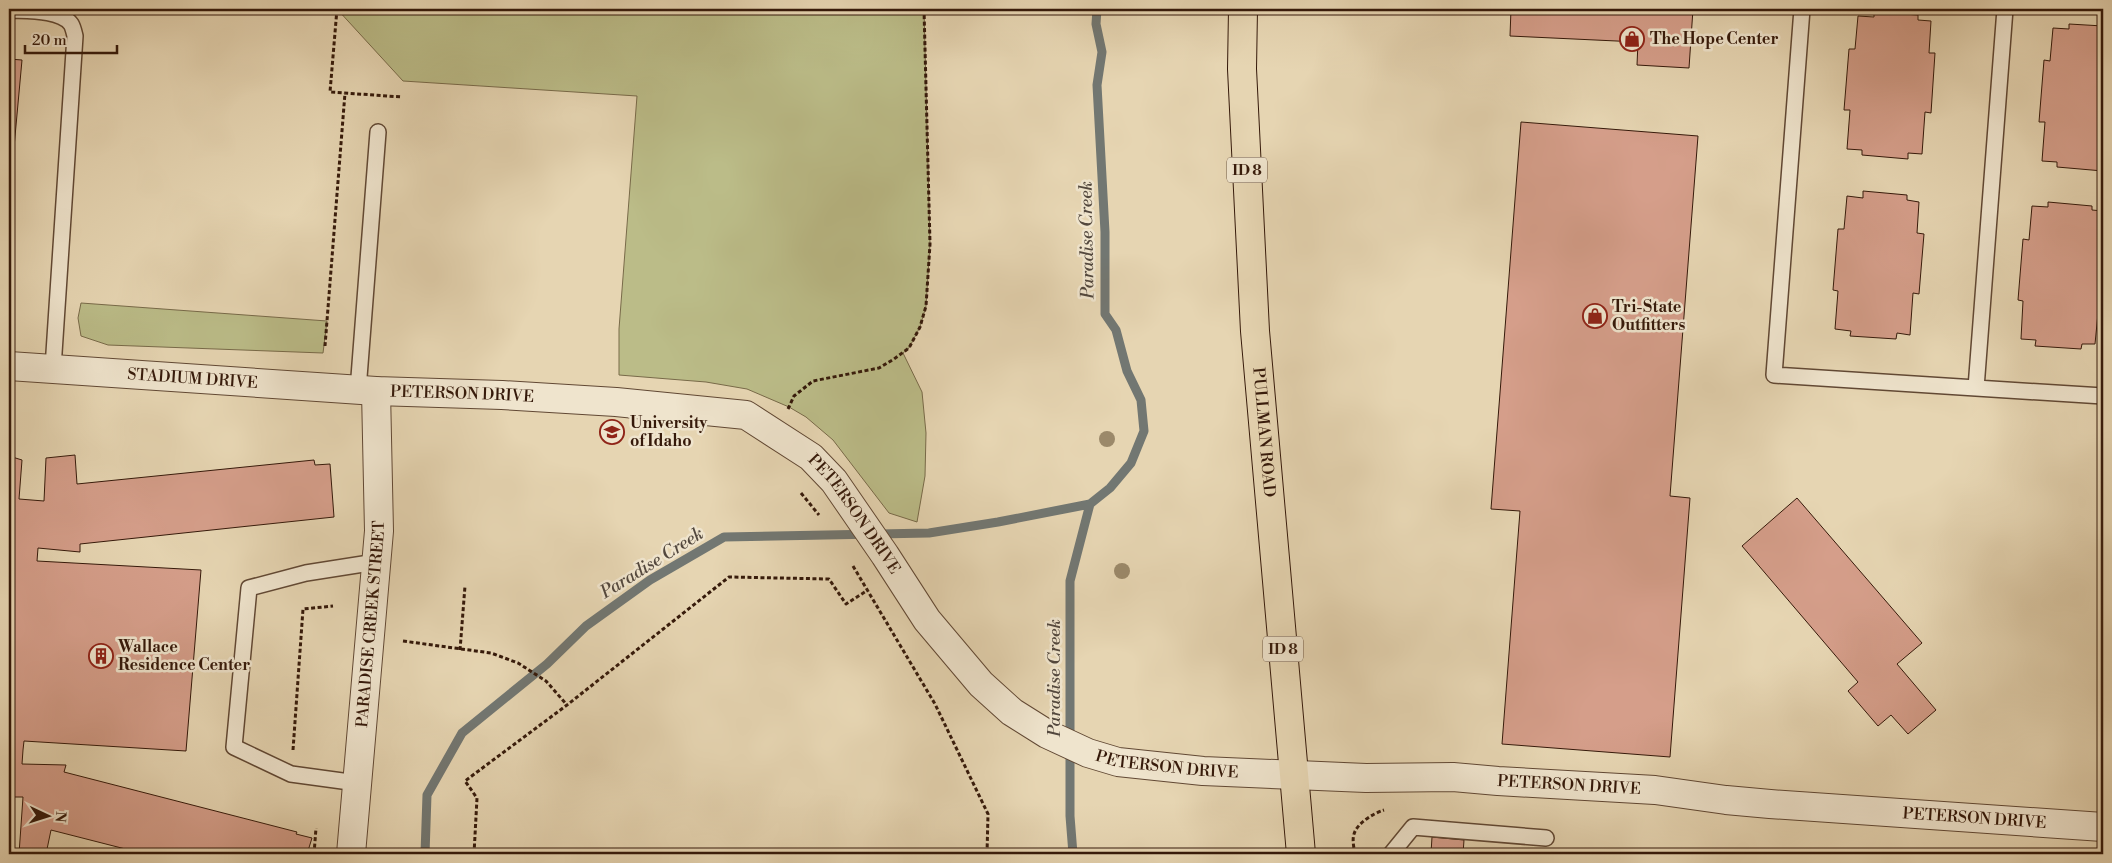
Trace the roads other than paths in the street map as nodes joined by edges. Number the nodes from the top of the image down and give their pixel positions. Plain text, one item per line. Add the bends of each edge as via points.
1 (1243, 9) edge
2 (1802, 9) edge
3 (2005, 9) edge
4 (9, 10) edge
5 (378, 132) dead end
6 (9, 366) edge
7 (53, 368) junction
8 (1976, 388) junction
9 (367, 390) junction
10 (2103, 396) edge
11 (376, 562) junction
12 (1293, 774) junction
13 (357, 783) junction
14 (2103, 827) edge
15 (1546, 838) dead end
16 (351, 854) edge
17 (1302, 854) edge
18 (1392, 854) edge

1 - 12 main road, PULLMAN ROAD / ID 8 via 1242,69 1255,331
2 - 8 lane via 1774,375
3 - 8 lane
4 - 7 lane via 58,16 70,23 76,36
5 - 9 lane
6 - 7 street, STADIUM DRIVE
7 - 9 street, STADIUM DRIVE
8 - 10 lane
9 - 11 street, PARADISE CREEK STREET via 379,531
9 - 12 street, PETERSON DRIVE via 512,395 746,415 811,457 834,481 927,620 981,684 1012,712 1047,734 1088,753 1118,762 1203,771
11 - 13 street, PARADISE CREEK STREET
11 - 13 lane via 306,573 248,588 234,747 291,774
12 - 14 street, PETERSON DRIVE via 1366,778 1453,777 1654,790 1770,804
12 - 17 main road, PULLMAN ROAD / ID 8
13 - 16 street, PARADISE CREEK STREET
15 - 18 lane via 1413,827

